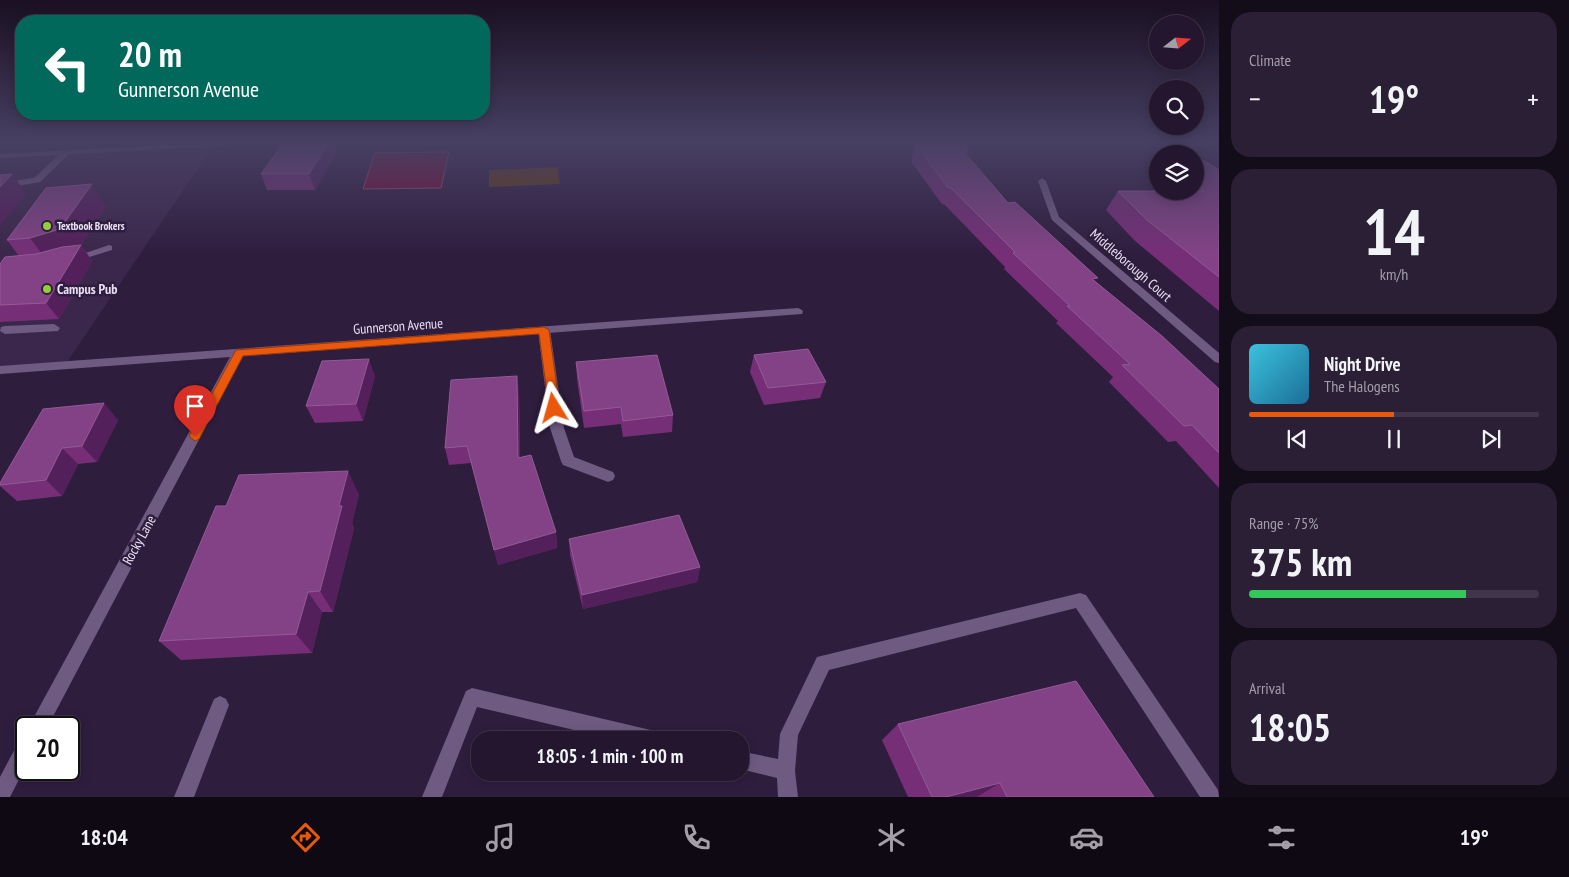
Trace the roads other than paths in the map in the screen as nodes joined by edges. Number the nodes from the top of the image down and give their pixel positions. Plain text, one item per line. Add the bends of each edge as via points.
1 (38, 179) edge
2 (1042, 181) dead end
3 (0, 186) edge
4 (109, 248) dead end
5 (65, 261) edge
6 (798, 312) dead end
7 (54, 328) dead end
8 (544, 330) junction
9 (2, 332) edge
10 (240, 352) junction
11 (1219, 359) edge
12 (0, 370) edge
13 (608, 476) dead end
14 (220, 705) dead end
15 (43, 716) edge
16 (617, 731) edge
17 (749, 762) edge
18 (15, 768) edge
19 (786, 771) junction
20 (0, 796) edge
21 (184, 797) edge
22 (432, 797) edge
23 (788, 797) edge
24 (1211, 797) edge

1 - 3 street
2 - 11 street, Middleborough Court via 1055,218
4 - 5 street
6 - 8 street, Gunnerson Avenue
7 - 9 street
8 - 10 street, Gunnerson Avenue
8 - 13 street via 557,428 568,461
10 - 12 street, Gunnerson Avenue
10 - 15 street, Rocky Lane
14 - 21 street
16 - 22 street via 472,697
17 - 19 street
18 - 20 street
19 - 23 street
19 - 24 street via 790,734 823,663 1080,600

